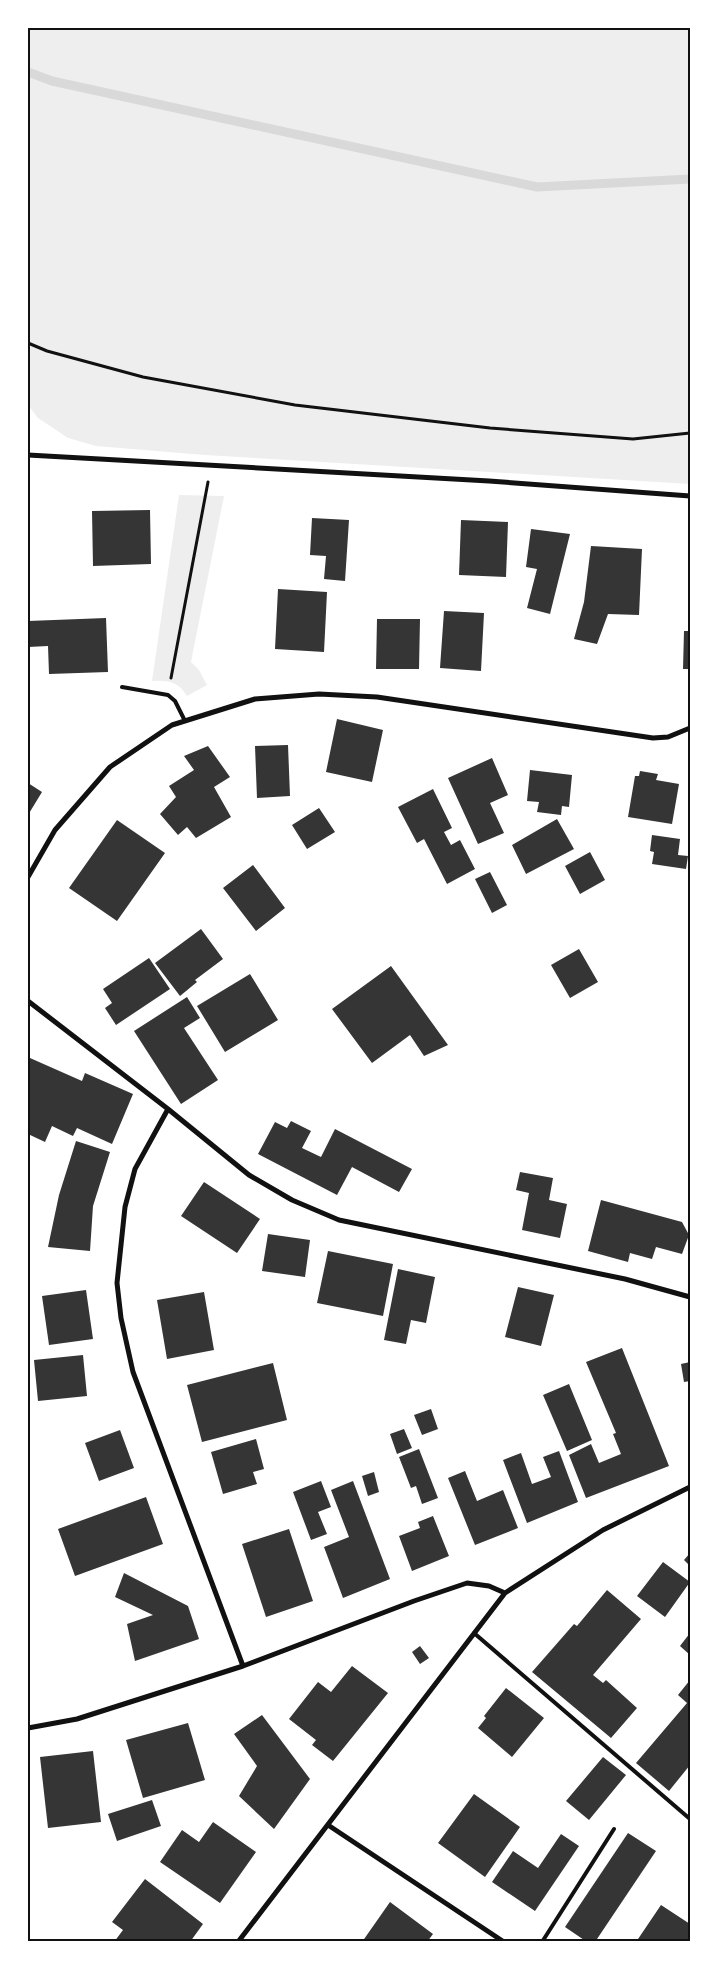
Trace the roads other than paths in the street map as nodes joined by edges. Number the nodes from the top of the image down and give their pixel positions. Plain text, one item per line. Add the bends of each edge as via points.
1 (28, 455) edge
2 (690, 496) edge
3 (122, 686) dead end
4 (185, 721) junction
5 (690, 728) edge
6 (28, 877) edge
7 (28, 1001) edge
8 (168, 1109) junction
9 (690, 1297) edge
10 (690, 1487) edge
11 (505, 1593) junction
12 (474, 1633) junction
13 (243, 1666) junction
14 (28, 1728) edge
15 (690, 1819) edge
16 (328, 1825) junction
17 (614, 1829) dead end
18 (238, 1942) edge
19 (504, 1942) edge
20 (542, 1942) edge

1 - 2 street via 489,481
3 - 4 lane via 168,695 175,701
4 - 5 street via 255,699 319,694 377,697 653,738 668,737
4 - 6 street via 172,725 110,767 55,830
7 - 8 street
8 - 9 street via 249,1175 292,1200 339,1220 625,1279
8 - 13 street via 136,1169 125,1207 118,1283 121,1318 140,1390
10 - 11 street via 603,1530
11 - 12 street
11 - 13 street via 489,1586 467,1583
12 - 15 lane
12 - 16 street
13 - 14 street via 77,1719
16 - 18 street
16 - 19 street
17 - 20 lane

